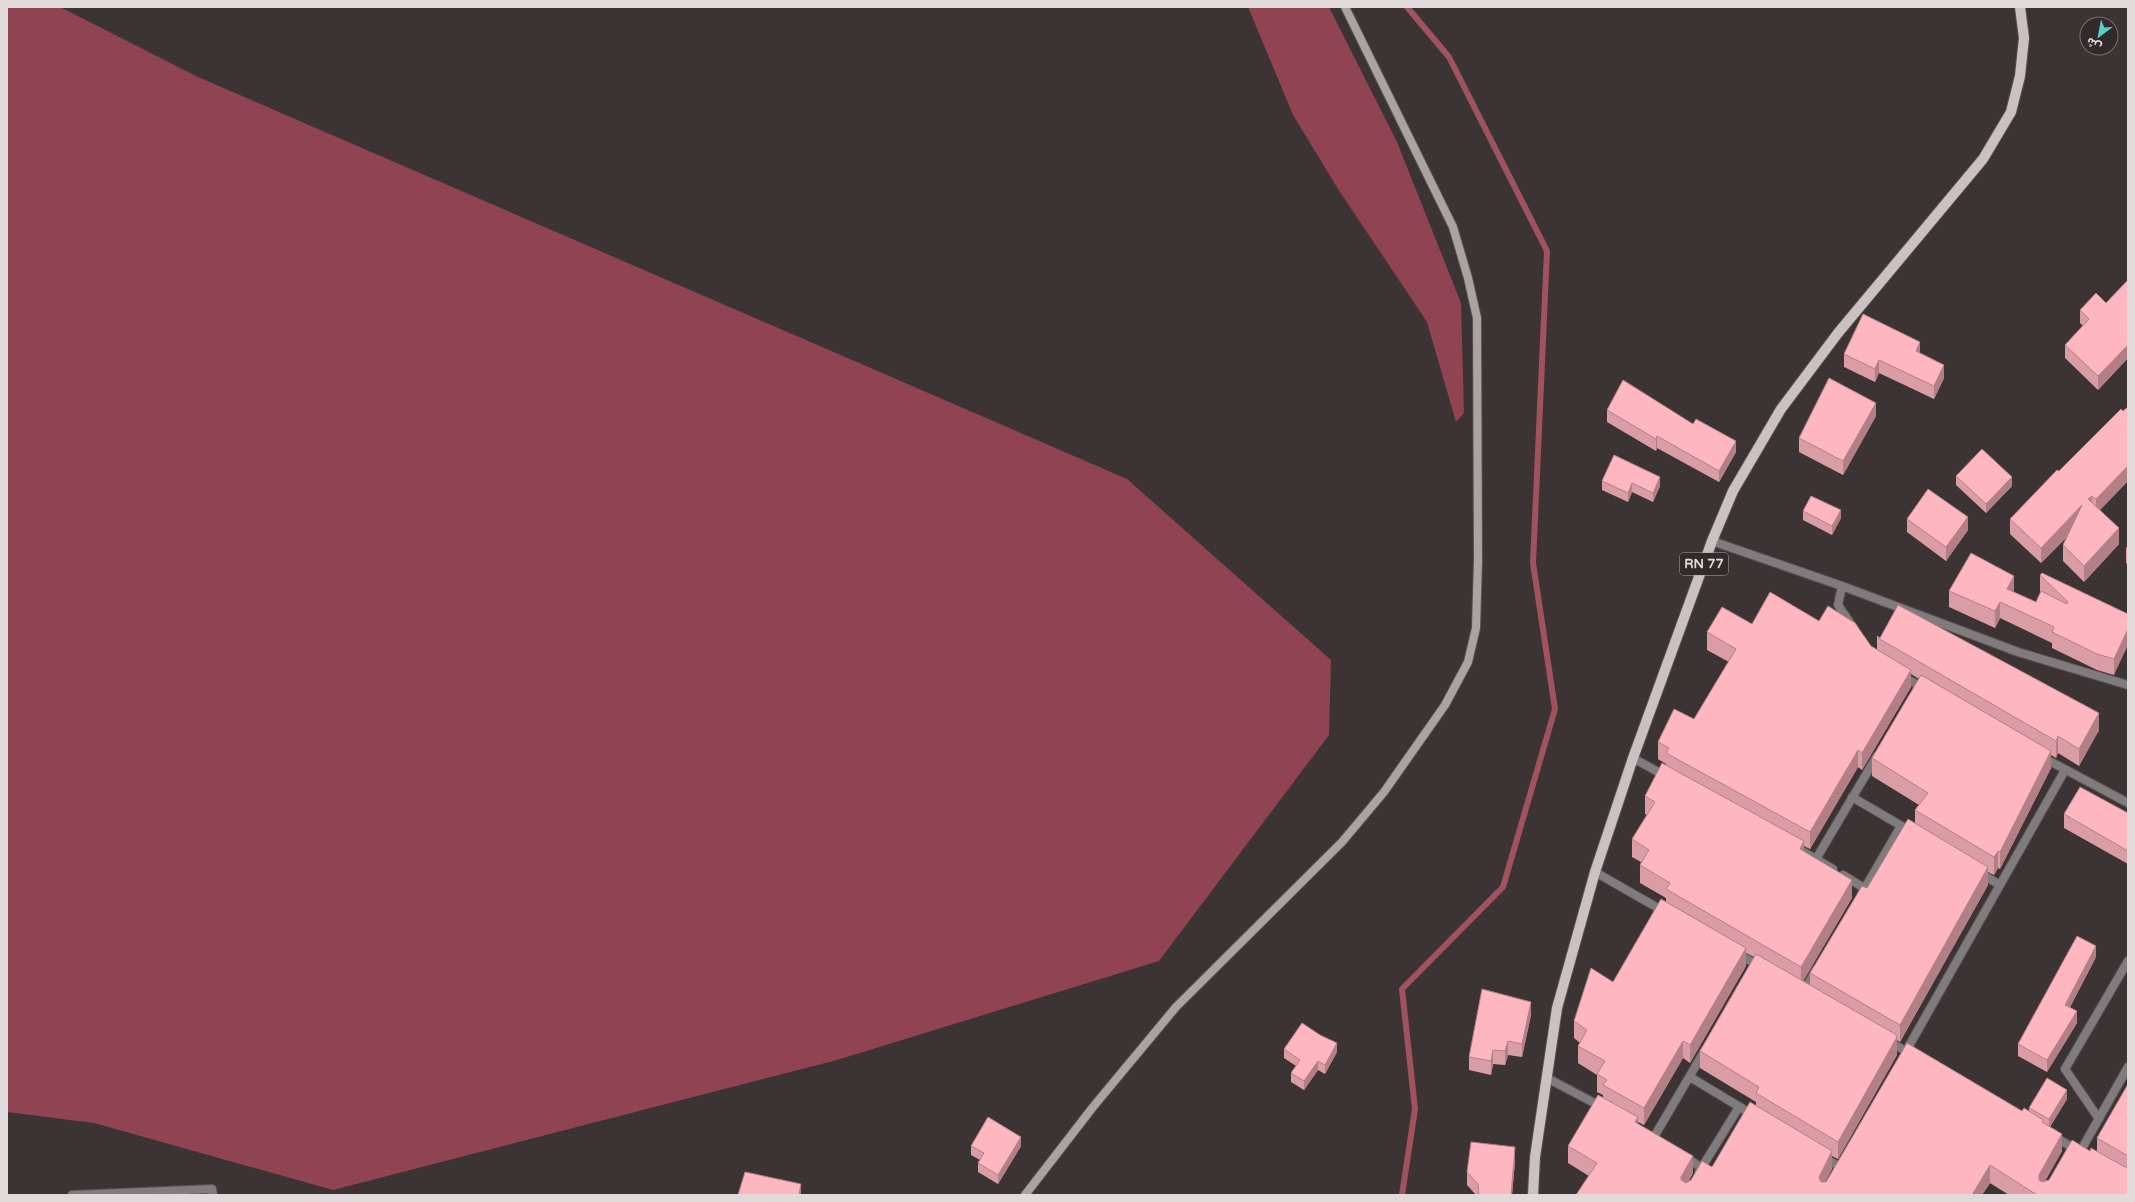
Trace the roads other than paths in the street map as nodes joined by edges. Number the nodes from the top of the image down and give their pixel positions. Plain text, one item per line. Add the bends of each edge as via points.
1 (1345, 7) edge
2 (2020, 7) edge
3 (1712, 541) junction
4 (1842, 586) junction
5 (1858, 635) edge
6 (1893, 670) edge
7 (2128, 685) edge
8 (1932, 693) edge
9 (1880, 751) edge
10 (2032, 751) edge
11 (1633, 758) junction
12 (2065, 770) junction
13 (1674, 781) edge
14 (1852, 797) junction
15 (2128, 803) edge
16 (1901, 826) junction
17 (1914, 834) edge
18 (1796, 847) edge
19 (1816, 858) junction
20 (1974, 869) edge
21 (1595, 872) junction
22 (2000, 885) junction
23 (1864, 888) junction
24 (1857, 901) edge
25 (1671, 915) edge
26 (1733, 951) edge
27 (1822, 959) edge
28 (2128, 961) edge
29 (1766, 970) edge
30 (1804, 992) edge
31 (1878, 1035) edge
32 (1708, 1044) edge
33 (1904, 1055) junction
34 (1920, 1059) edge
35 (2128, 1067) edge
36 (1547, 1078) junction
37 (1690, 1078) junction
38 (1739, 1107) junction
39 (1610, 1112) edge
40 (1759, 1119) edge
41 (2099, 1119) junction
42 (2044, 1131) edge
43 (1654, 1137) edge
44 (1813, 1151) edge
45 (1678, 1152) edge
46 (1840, 1167) edge
47 (1702, 1168) junction
48 (1694, 1181) edge
49 (72, 1195) edge
50 (213, 1195) edge
51 (1025, 1195) edge
52 (1533, 1195) edge

1 - 51 main road via 1453,227 1477,318 1478,575 1476,628 1468,662 1436,717 1384,792 1342,842 1176,1007 1092,1107
2 - 3 main road, RN 77 via 2024,38 2020,76 2011,112 1983,159 1838,333 1781,409 1733,490
3 - 4 street
3 - 11 main road, RN 77
4 - 5 street via 1838,605
4 - 7 street via 2018,652
6 - 8 street via 1917,688
9 - 14 street
10 - 12 street
11 - 13 street
11 - 21 main road, RN 77
12 - 15 street
12 - 22 street
14 - 16 street
14 - 19 street
16 - 17 street
16 - 23 street
18 - 19 street
19 - 23 street
20 - 22 street
21 - 25 street
21 - 36 main road, RN 77 via 1557,1008
22 - 33 street
23 - 24 street
26 - 29 street via 1752,966
27 - 30 street
28 - 41 street via 2065,1069
31 - 33 street
32 - 37 street
33 - 34 street
35 - 41 street
36 - 39 street
36 - 52 main road, RN 77 via 1535,1157
37 - 38 street
37 - 43 street
38 - 40 street
38 - 47 street
41 - 42 street via 2084,1154 2069,1150
44 - 46 street
45 - 47 street
47 - 48 street
49 - 50 street via 212,1189

